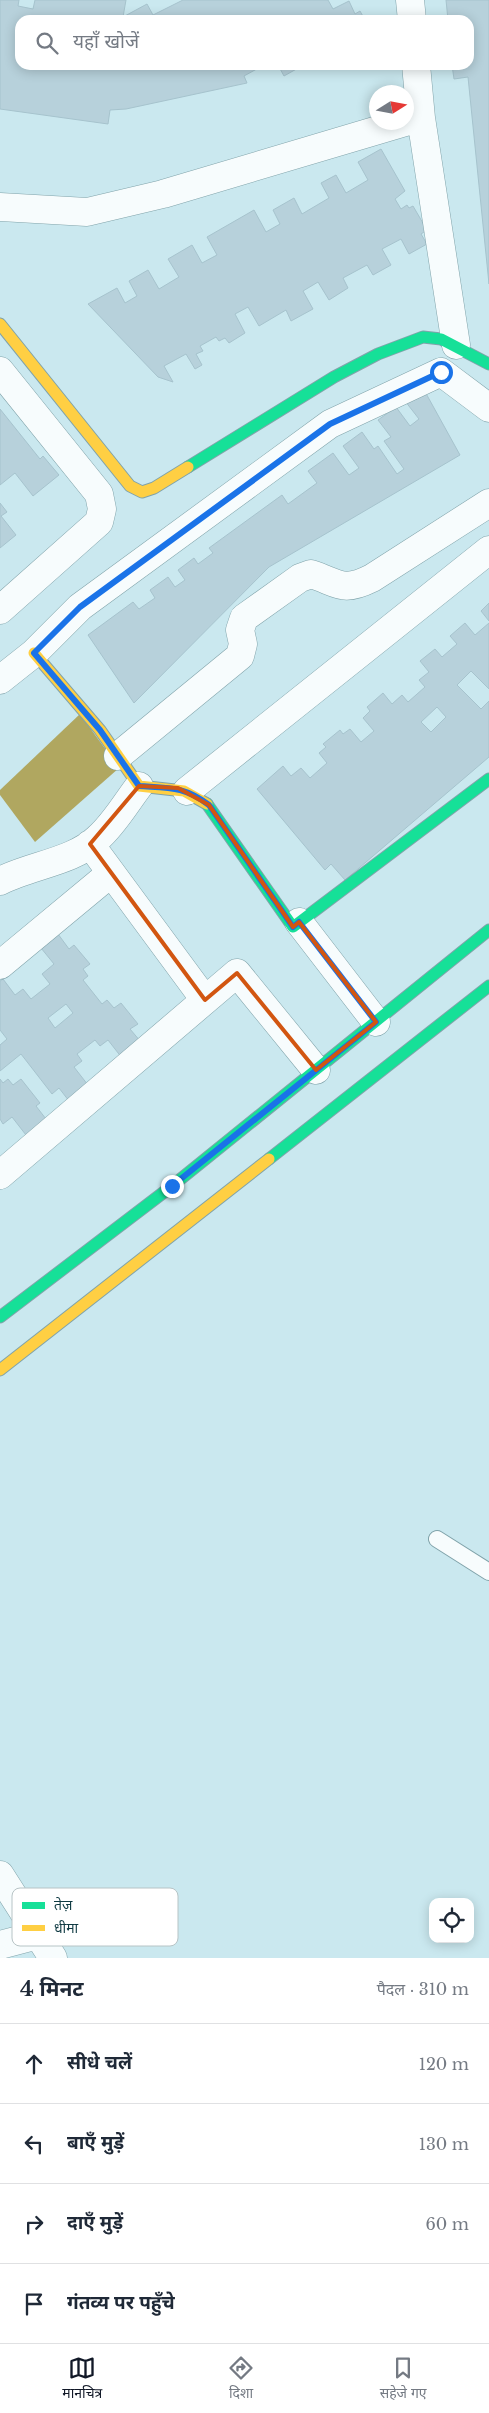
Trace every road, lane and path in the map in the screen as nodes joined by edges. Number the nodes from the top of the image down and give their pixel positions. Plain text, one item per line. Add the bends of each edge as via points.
1 (410, 0) edge
2 (412, 15) edge
3 (416, 70) edge
4 (414, 87) edge
5 (380, 130) edge
6 (413, 130) edge
7 (0, 207) edge
8 (0, 324) edge
9 (456, 346) junction
10 (489, 364) edge
11 (0, 371) edge
12 (489, 408) edge
13 (489, 503) edge
14 (489, 550) edge
15 (0, 610) edge
16 (34, 653) junction
17 (0, 680) edge
18 (118, 756) junction
19 (489, 779) edge
20 (139, 786) junction
21 (188, 792) junction
22 (90, 844) junction
23 (111, 873) junction
24 (0, 881) edge
25 (299, 922) junction
26 (489, 930) edge
27 (0, 965) edge
28 (489, 986) edge
29 (205, 1000) junction
30 (376, 1022) junction
31 (316, 1070) junction
32 (0, 1175) edge
33 (0, 1317) edge
34 (0, 1370) edge
35 (437, 1539) dead end
36 (489, 1572) edge
37 (0, 1875) edge
38 (12, 1894) edge
39 (45, 1946) edge
40 (53, 1958) edge

1 - 2 street
3 - 4 street
5 - 7 street via 162,194 88,212
6 - 9 street
8 - 9 street via 130,486 142,492 154,488 334,377 378,354 423,338 441,339
9 - 10 street
11 - 15 street via 99,494 102,509 99,522
12 - 16 street via 441,372 330,424 80,607
13 - 18 street via 355,587 336,584 311,574 300,578 244,618 240,630 240,656
14 - 21 street
16 - 17 street
16 - 18 street
18 - 20 street
19 - 25 street
20 - 21 street via 178,788
20 - 22 street
21 - 25 street via 209,805 293,927
22 - 23 street
22 - 24 street
23 - 27 street
23 - 29 street
25 - 30 street
26 - 30 street
28 - 34 street
29 - 31 street via 237,973
29 - 32 street
30 - 31 street
31 - 33 street via 172,1186
35 - 36 lane
37 - 38 street
39 - 40 street

